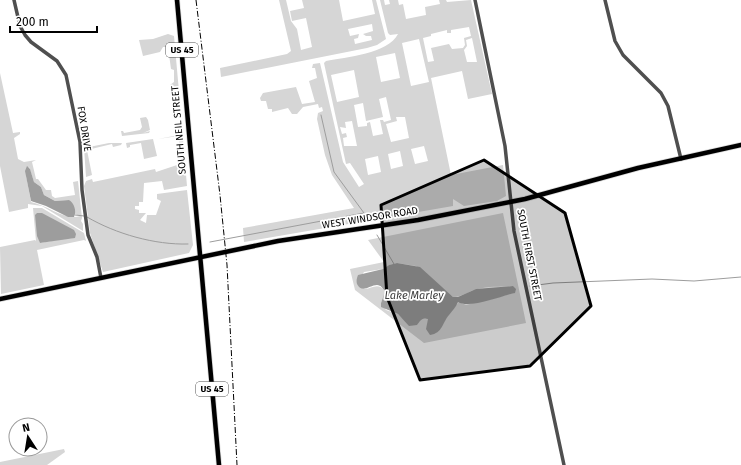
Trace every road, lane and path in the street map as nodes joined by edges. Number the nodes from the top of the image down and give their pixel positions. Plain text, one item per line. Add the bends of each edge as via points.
1 (14, 0) edge
2 (177, 0) edge
3 (475, 0) edge
4 (605, 0) edge
5 (741, 146) edge
6 (681, 159) junction
7 (511, 202) junction
8 (201, 258) junction
9 (101, 278) junction
10 (0, 299) edge
11 (219, 465) edge
12 (564, 465) edge

1 - 9 street, FOX DRIVE via 20,26 25,35 57,61 66,75 80,142 88,235 97,257
2 - 8 main road, SOUTH NEIL STREET / US 45
3 - 7 street, SOUTH FIRST STREET via 501,120
4 - 6 street via 615,41 623,55 661,93 668,106
5 - 6 main road, WEST WINDSOR ROAD
6 - 7 main road, WEST WINDSOR ROAD
7 - 8 main road, WEST WINDSOR ROAD via 418,220 284,240
7 - 12 street, SOUTH FIRST STREET via 517,245
8 - 9 main road, WEST WINDSOR ROAD
8 - 11 main road, US 45
9 - 10 main road, WEST WINDSOR ROAD

